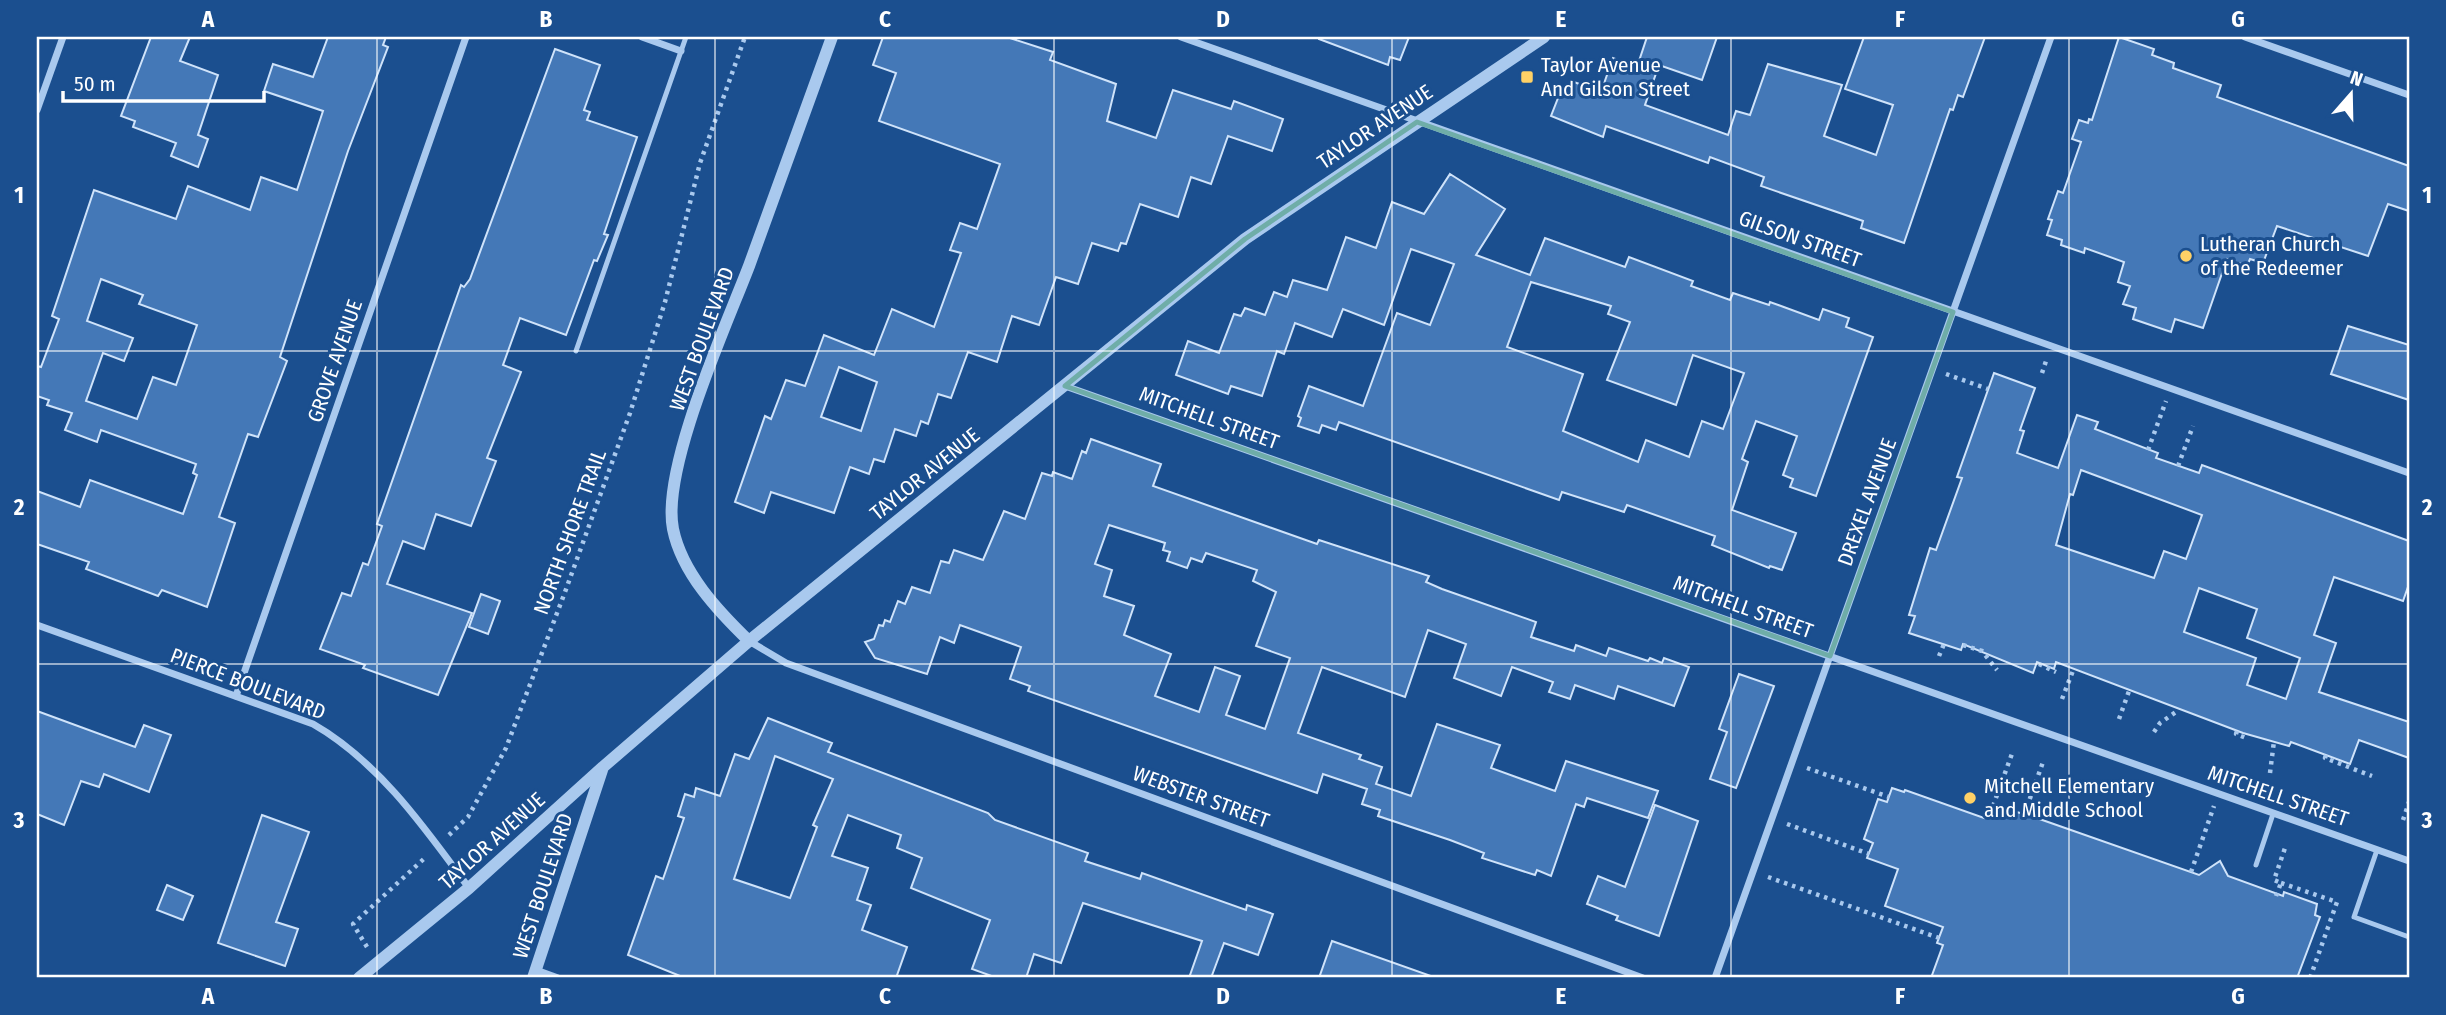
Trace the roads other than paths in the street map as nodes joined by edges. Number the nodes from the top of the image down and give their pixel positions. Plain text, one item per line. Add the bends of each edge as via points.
1 (63, 37) edge
2 (466, 37) edge
3 (642, 37) edge
4 (686, 37) edge
5 (832, 37) edge
6 (1181, 37) edge
7 (1544, 37) edge
8 (2051, 37) edge
9 (2245, 37) edge
10 (681, 51) junction
11 (2409, 95) edge
12 (37, 110) edge
13 (1417, 122) junction
14 (1953, 312) junction
15 (576, 351) dead end
16 (1065, 386) junction
17 (2409, 473) edge
18 (37, 625) edge
19 (750, 641) junction
20 (1830, 656) junction
21 (236, 696) junction
22 (603, 766) junction
23 (2273, 814) junction
24 (2378, 850) junction
25 (2409, 861) edge
26 (2256, 865) dead end
27 (469, 888) junction
28 (2409, 937) edge
29 (534, 974) edge
30 (359, 978) edge
31 (558, 978) edge
32 (1643, 978) edge
33 (1715, 978) edge

1 - 12 street
2 - 21 street, GROVE AVENUE
3 - 10 street
4 - 10 lane
5 - 19 street, WEST BOULEVARD via 698,403 672,498 673,528 691,571 719,611
6 - 13 street, GILSON STREET
7 - 13 street, TAYLOR AVENUE
8 - 14 street, DREXEL AVENUE
9 - 11 street
10 - 15 lane
13 - 14 street, GILSON STREET
13 - 16 street, TAYLOR AVENUE via 1245,239
14 - 17 street, GILSON STREET
14 - 20 street, DREXEL AVENUE
16 - 19 street, TAYLOR AVENUE
16 - 20 street, MITCHELL STREET
18 - 21 street, PIERCE BOULEVARD
19 - 22 street, TAYLOR AVENUE
19 - 32 street, WEBSTER STREET via 786,663
20 - 23 street, MITCHELL STREET
20 - 33 street, DREXEL AVENUE
21 - 27 street, PIERCE BOULEVARD via 338,738 438,845
22 - 27 street, TAYLOR AVENUE
22 - 29 street, WEST BOULEVARD
23 - 24 street, MITCHELL STREET
23 - 26 lane
24 - 25 street, MITCHELL STREET
24 - 28 lane via 2354,917
27 - 30 street, TAYLOR AVENUE
29 - 31 street

